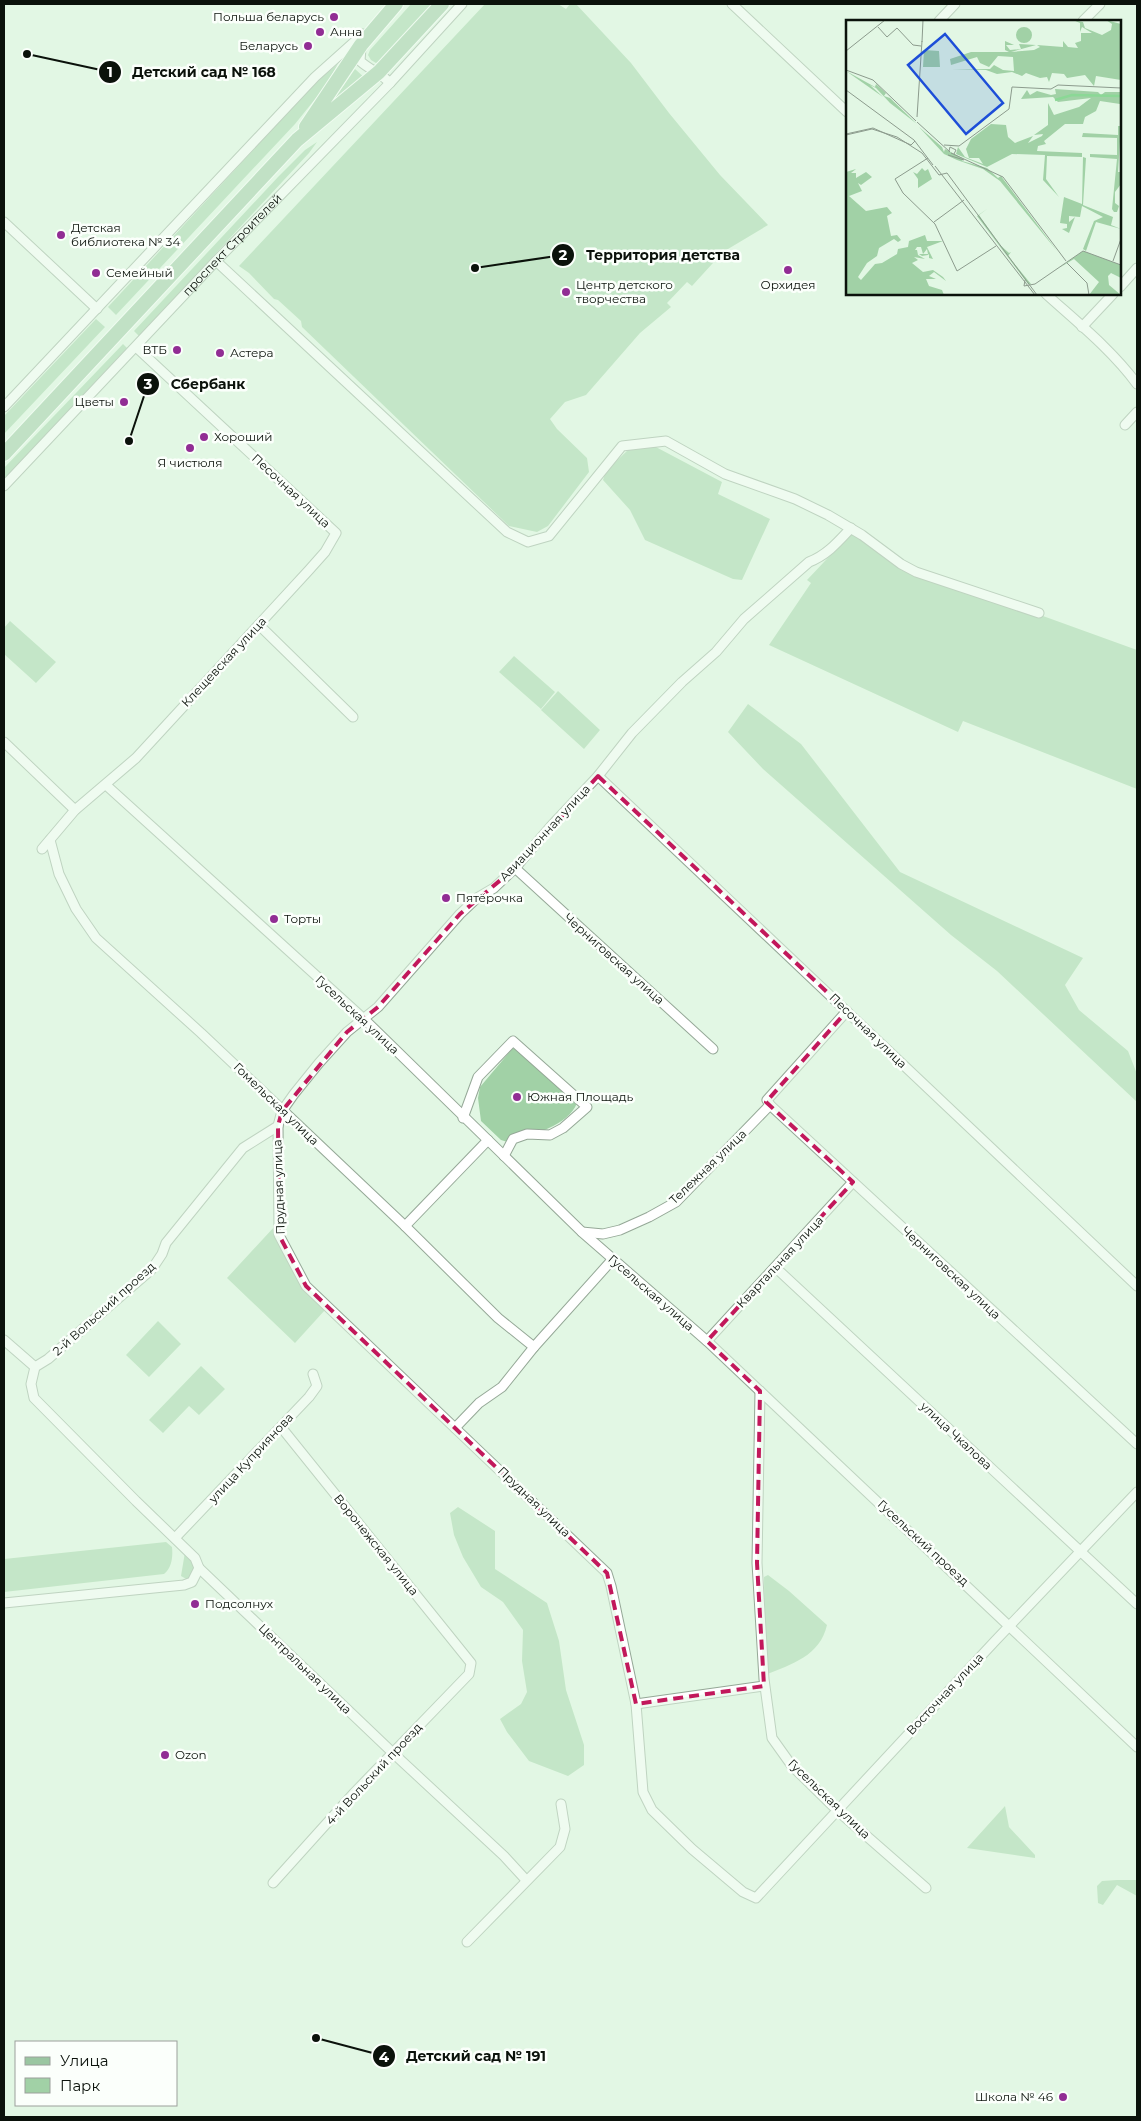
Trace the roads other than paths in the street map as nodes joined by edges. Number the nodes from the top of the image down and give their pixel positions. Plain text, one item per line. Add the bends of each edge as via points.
1 (442, 4) edge
2 (462, 4) edge
3 (732, 4) edge
4 (955, 4) edge
5 (1100, 4) edge
6 (392, 8) edge
7 (940, 20) edge
8 (1085, 20) edge
9 (360, 45) junction
10 (380, 72) junction
11 (390, 83) junction
12 (846, 111) edge
13 (297, 140) junction
14 (4, 222) edge
15 (216, 261) junction
16 (1137, 268) edge
17 (1121, 286) edge
18 (1047, 295) edge
19 (1112, 295) edge
20 (96, 309) junction
21 (1082, 327) junction
22 (136, 347) junction
23 (1137, 384) edge
24 (4, 407) edge
25 (1137, 412) edge
26 (1125, 425) dead end
27 (4, 454) edge
28 (4, 486) edge
29 (851, 528) junction
30 (336, 533) joint
31 (1039, 613) dead end
32 (258, 625) junction
33 (353, 717) dead end
34 (4, 742) edge
35 (598, 776) junction
36 (106, 785) junction
37 (75, 810) junction
38 (50, 840) junction
39 (42, 849) dead end
40 (515, 868) junction
41 (847, 1011) junction
42 (364, 1019) junction
43 (713, 1049) dead end
44 (769, 1103) junction
45 (282, 1111) junction
46 (463, 1118) junction
47 (278, 1126) junction
48 (488, 1140) junction
49 (504, 1156) junction
50 (853, 1182) junction
51 (405, 1226) junction
52 (582, 1232) junction
53 (612, 1260) junction
54 (776, 1268) junction
55 (1137, 1286) edge
56 (4, 1340) edge
57 (707, 1341) junction
58 (534, 1347) junction
59 (34, 1367) junction
60 (313, 1374) dead end
61 (760, 1392) junction
62 (280, 1426) junction
63 (455, 1428) junction
64 (1137, 1444) edge
65 (1137, 1492) edge
66 (175, 1538) junction
67 (1080, 1553) junction
68 (199, 1568) junction
69 (4, 1603) edge
70 (1137, 1604) edge
71 (1010, 1626) junction
72 (471, 1664) joint
73 (764, 1686) junction
74 (636, 1704) junction
75 (1137, 1747) edge
76 (393, 1753) junction
77 (561, 1804) dead end
78 (838, 1811) junction
79 (526, 1880) junction
80 (273, 1883) dead end
81 (926, 1888) dead end
82 (756, 1898) joint
83 (467, 1942) dead end

1 - 10 main road, проспект Строителей
2 - 11 street, проспект Строителей
3 - 12 street
4 - 7 street
5 - 8 street
6 - 9 main road, проспект Строителей
6 - 20 street, проспект Строителей via 315,77
9 - 10 street via 360,61 369,70
9 - 13 main road, проспект Строителей
10 - 11 street
10 - 13 main road, проспект Строителей
11 - 15 street, проспект Строителей
13 - 27 main road, проспект Строителей
14 - 20 street
15 - 22 street, проспект Строителей
15 - 29 street via 507,532 528,542 549,536 622,446 666,441 726,474 795,500
16 - 17 street
18 - 21 street
19 - 21 street
20 - 24 street, проспект Строителей
21 - 23 street
22 - 28 street, проспект Строителей
22 - 30 street, Песочная улица
25 - 26 street
29 - 31 street via 916,572
29 - 35 street, Авиационная улица via 835,546 809,562 744,619 716,652 632,733
30 - 32 street, Клещевская улица via 325,552
32 - 33 street
32 - 36 street, Клещевская улица via 136,758
34 - 37 street
35 - 40 street, Авиационная улица
35 - 41 street, Песочная улица
36 - 37 street
36 - 42 street, Гусельская улица
37 - 38 street
38 - 39 street
38 - 45 street, Гомельская улица via 59,874 76,909 96,938
40 - 42 street, Авиационная улица via 460,914
40 - 43 street, Черниговская улица
41 - 44 street, Тележная улица
41 - 55 street, Песочная улица
42 - 45 street, Авиационная улица via 347,1032 319,1063
42 - 46 street, Гусельская улица
44 - 50 street, Черниговская улица
44 - 52 street, Тележная улица via 676,1202 620,1230 603,1234
45 - 47 street
45 - 51 street, Гомельская улица
46 - 48 street, Гусельская улица
46 - 49 street via 478,1077 513,1041 588,1107 550,1135 528,1134 513,1139
47 - 59 street, 2-й Вольский проезд via 243,1148 166,1243 152,1269 48,1359
47 - 63 street, Прудная улица via 279,1235 306,1286
48 - 49 street, Гусельская улица
48 - 51 street
49 - 52 street, Гусельская улица
50 - 54 street, Квартальная улица
50 - 64 street, Черниговская улица
51 - 58 street, Гомельская улица via 498,1318
52 - 53 street, Гусельская улица
53 - 57 street, Гусельская улица
53 - 58 street
54 - 57 street, Квартальная улица
54 - 67 street, улица Чкалова
56 - 59 street
57 - 61 street, Гусельский проезд
58 - 63 street via 502,1387 479,1403
59 - 66 street, Центральная улица via 31,1384 34,1398
60 - 62 street, улица Куприянова via 317,1386
61 - 71 street, Гусельский проезд
61 - 73 street, Гусельская улица via 757,1563
62 - 66 street, улица Куприянова
62 - 72 street, Воронежская улица
63 - 74 street, Прудная улица via 607,1573
65 - 67 street, Восточная улица
66 - 68 street, Центральная улица via 195,1558
67 - 70 street, улица Чкалова
67 - 71 street, Восточная улица
68 - 69 street via 192,1582 184,1585
68 - 76 street, Центральная улица
71 - 75 street, Гусельский проезд
71 - 78 street, Восточная улица
72 - 76 street, 4-й Вольский проезд via 470,1674
73 - 74 street
73 - 78 street, Гусельская улица via 772,1738 792,1766
74 - 82 street, Прудная улица via 643,1792 652,1810 692,1849 743,1892
76 - 79 street, Центральная улица
76 - 80 street, 4-й Вольский проезд
77 - 79 street via 565,1829 560,1847
78 - 81 street, Гусельская улица
78 - 82 street, Восточная улица
79 - 83 street

